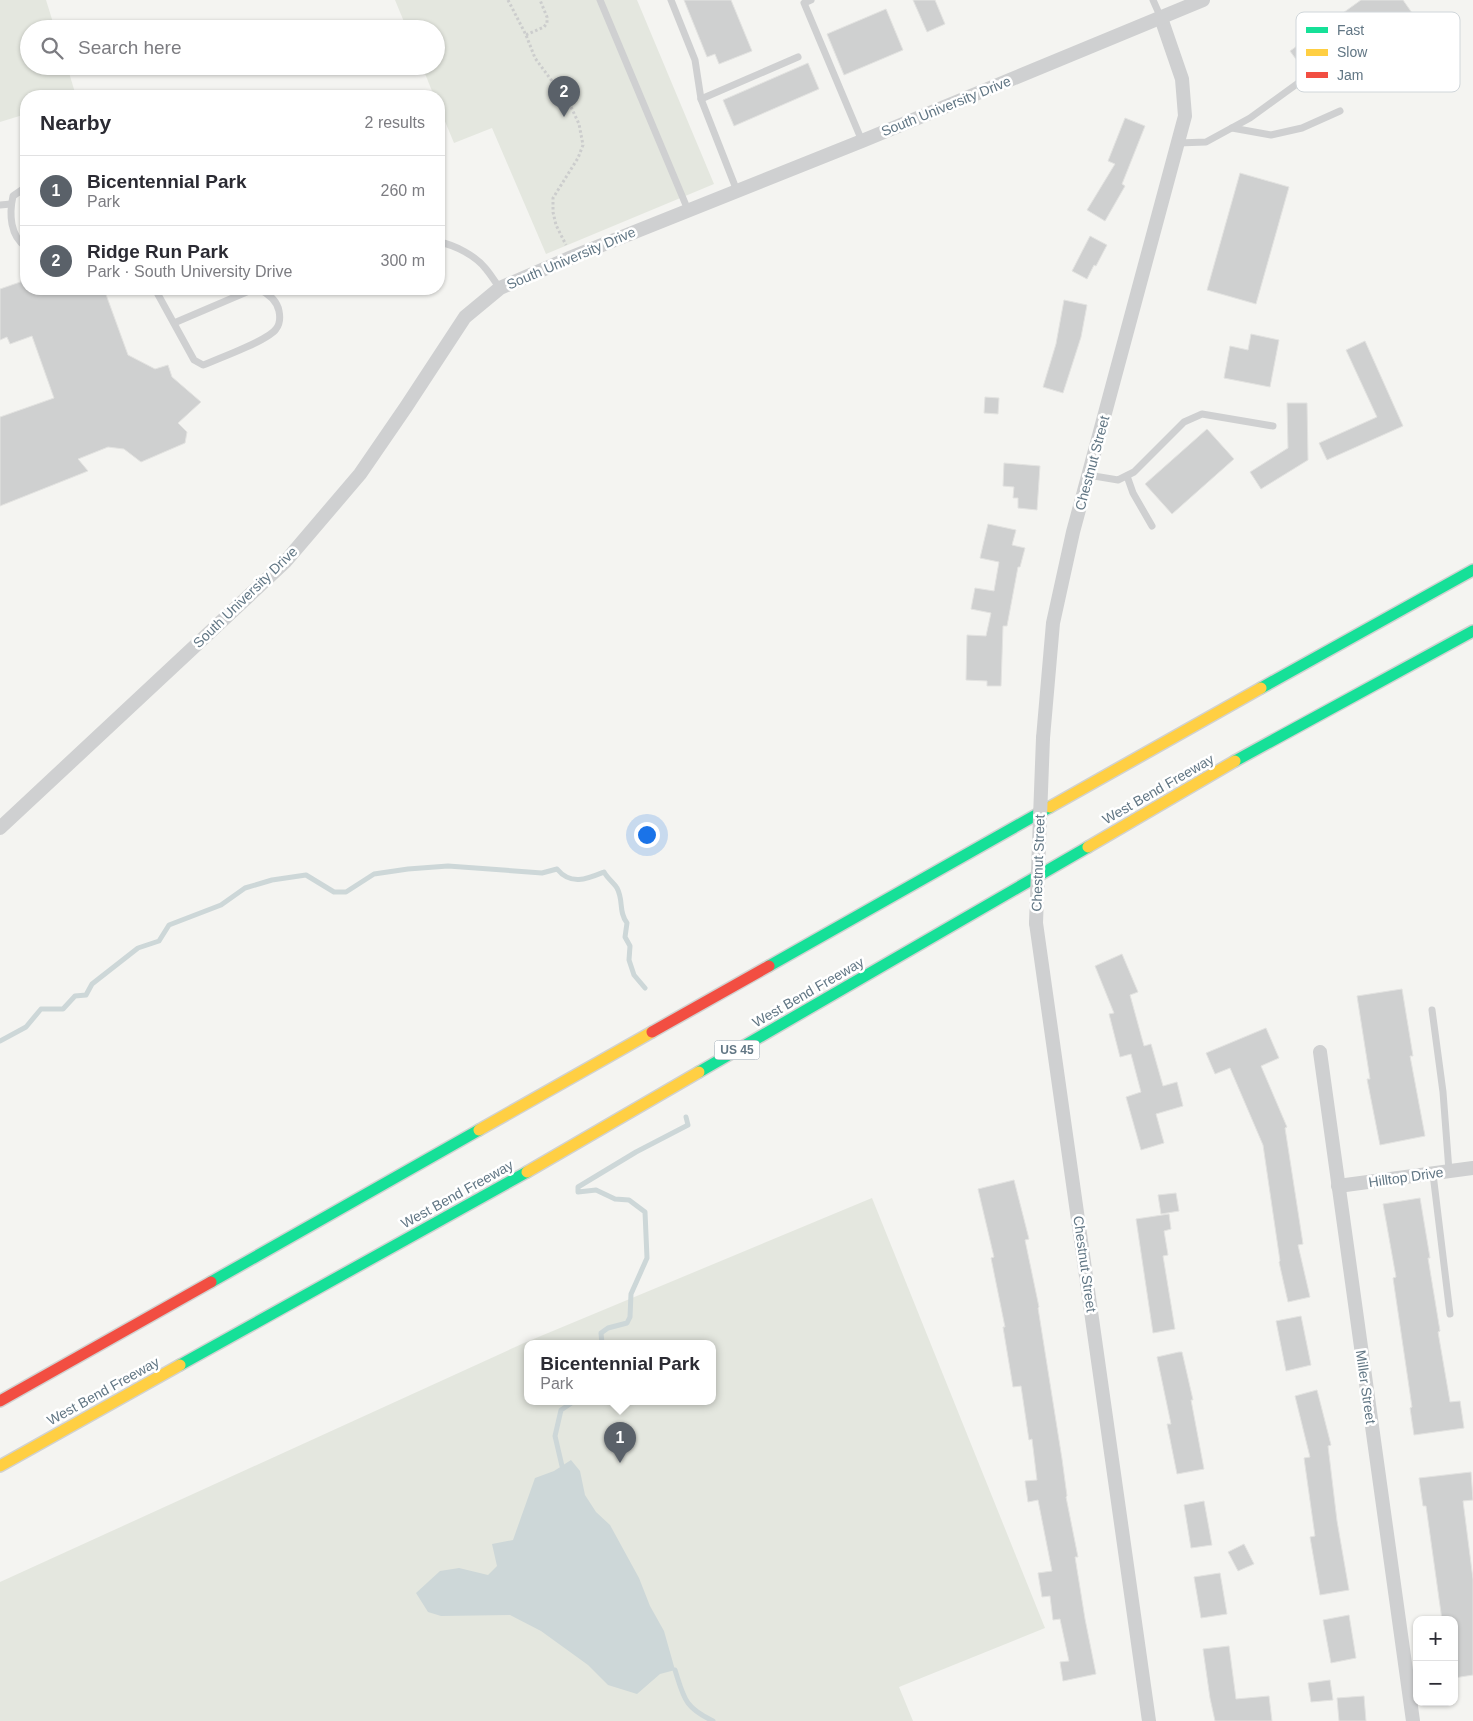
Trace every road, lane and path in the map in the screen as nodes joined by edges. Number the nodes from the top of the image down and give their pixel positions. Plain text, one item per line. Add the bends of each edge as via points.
1 (508, 0) edge
2 (540, 0) edge
3 (600, 0) edge
4 (671, 0) edge
5 (811, 0) edge
6 (1153, 0) edge
7 (1203, 0) edge
8 (1161, 18) junction
9 (526, 35) junction
10 (798, 58) dead end
11 (1296, 84) edge
12 (701, 100) junction
13 (1340, 111) dead end
14 (1231, 128) junction
15 (862, 140) junction
16 (1178, 143) junction
17 (737, 190) junction
18 (20, 191) edge
19 (11, 204) junction
20 (0, 205) edge
21 (688, 210) junction
22 (20, 243) edge
23 (445, 243) edge
24 (572, 256) junction
25 (500, 288) junction
26 (158, 295) edge
27 (239, 295) edge
28 (270, 295) edge
29 (174, 322) junction
30 (1274, 426) dead end
31 (1088, 475) junction
32 (1127, 476) junction
33 (1152, 526) dead end
34 (1473, 570) edge
35 (1473, 631) edge
36 (0, 828) edge
37 (1432, 1010) dead end
38 (1320, 1052) dead end
39 (1473, 1168) edge
40 (1449, 1172) junction
41 (1434, 1174) junction
42 (1338, 1186) junction
43 (1450, 1314) dead end
44 (0, 1401) edge
45 (0, 1466) edge
46 (1149, 1721) edge
47 (1413, 1721) edge

1 - 9 path
2 - 9 path via 547,23
3 - 21 lane
4 - 12 lane via 695,60
5 - 15 lane via 804,3
6 - 8 lane
7 - 8 street, South University Drive
8 - 15 street, South University Drive
8 - 16 street, Chestnut Street via 1182,79 1185,116
9 - 24 path via 535,58 571,106 579,124 583,145 553,198 556,224
10 - 12 lane
11 - 14 lane
12 - 17 lane
13 - 14 lane via 1302,128 1272,135
14 - 16 lane via 1206,142
15 - 17 street, South University Drive
16 - 31 street, Chestnut Street
17 - 21 street, South University Drive
18 - 19 lane via 13,196
19 - 20 lane
19 - 22 lane via 12,224
21 - 24 street, South University Drive
23 - 25 lane via 485,267
24 - 25 street, South University Drive
25 - 36 street, South University Drive via 464,317 360,474 285,562
26 - 29 lane
27 - 29 lane
28 - 29 lane via 278,305 280,316 276,330 204,365 194,360
30 - 32 lane via 1202,414 1184,422
31 - 32 lane via 1118,480
31 - 46 street, Chestnut Street, bridge via 1053,623 1043,738 1036,922
32 - 33 lane
34 - 44 highway
35 - 45 highway, West Bend Freeway / US 45 via 1261,746 513,1180
37 - 40 lane
38 - 42 street, Miller Street
39 - 40 street, Hilltop Drive
40 - 41 street, Hilltop Drive
41 - 42 street, Hilltop Drive
41 - 43 lane
42 - 47 street, Miller Street

